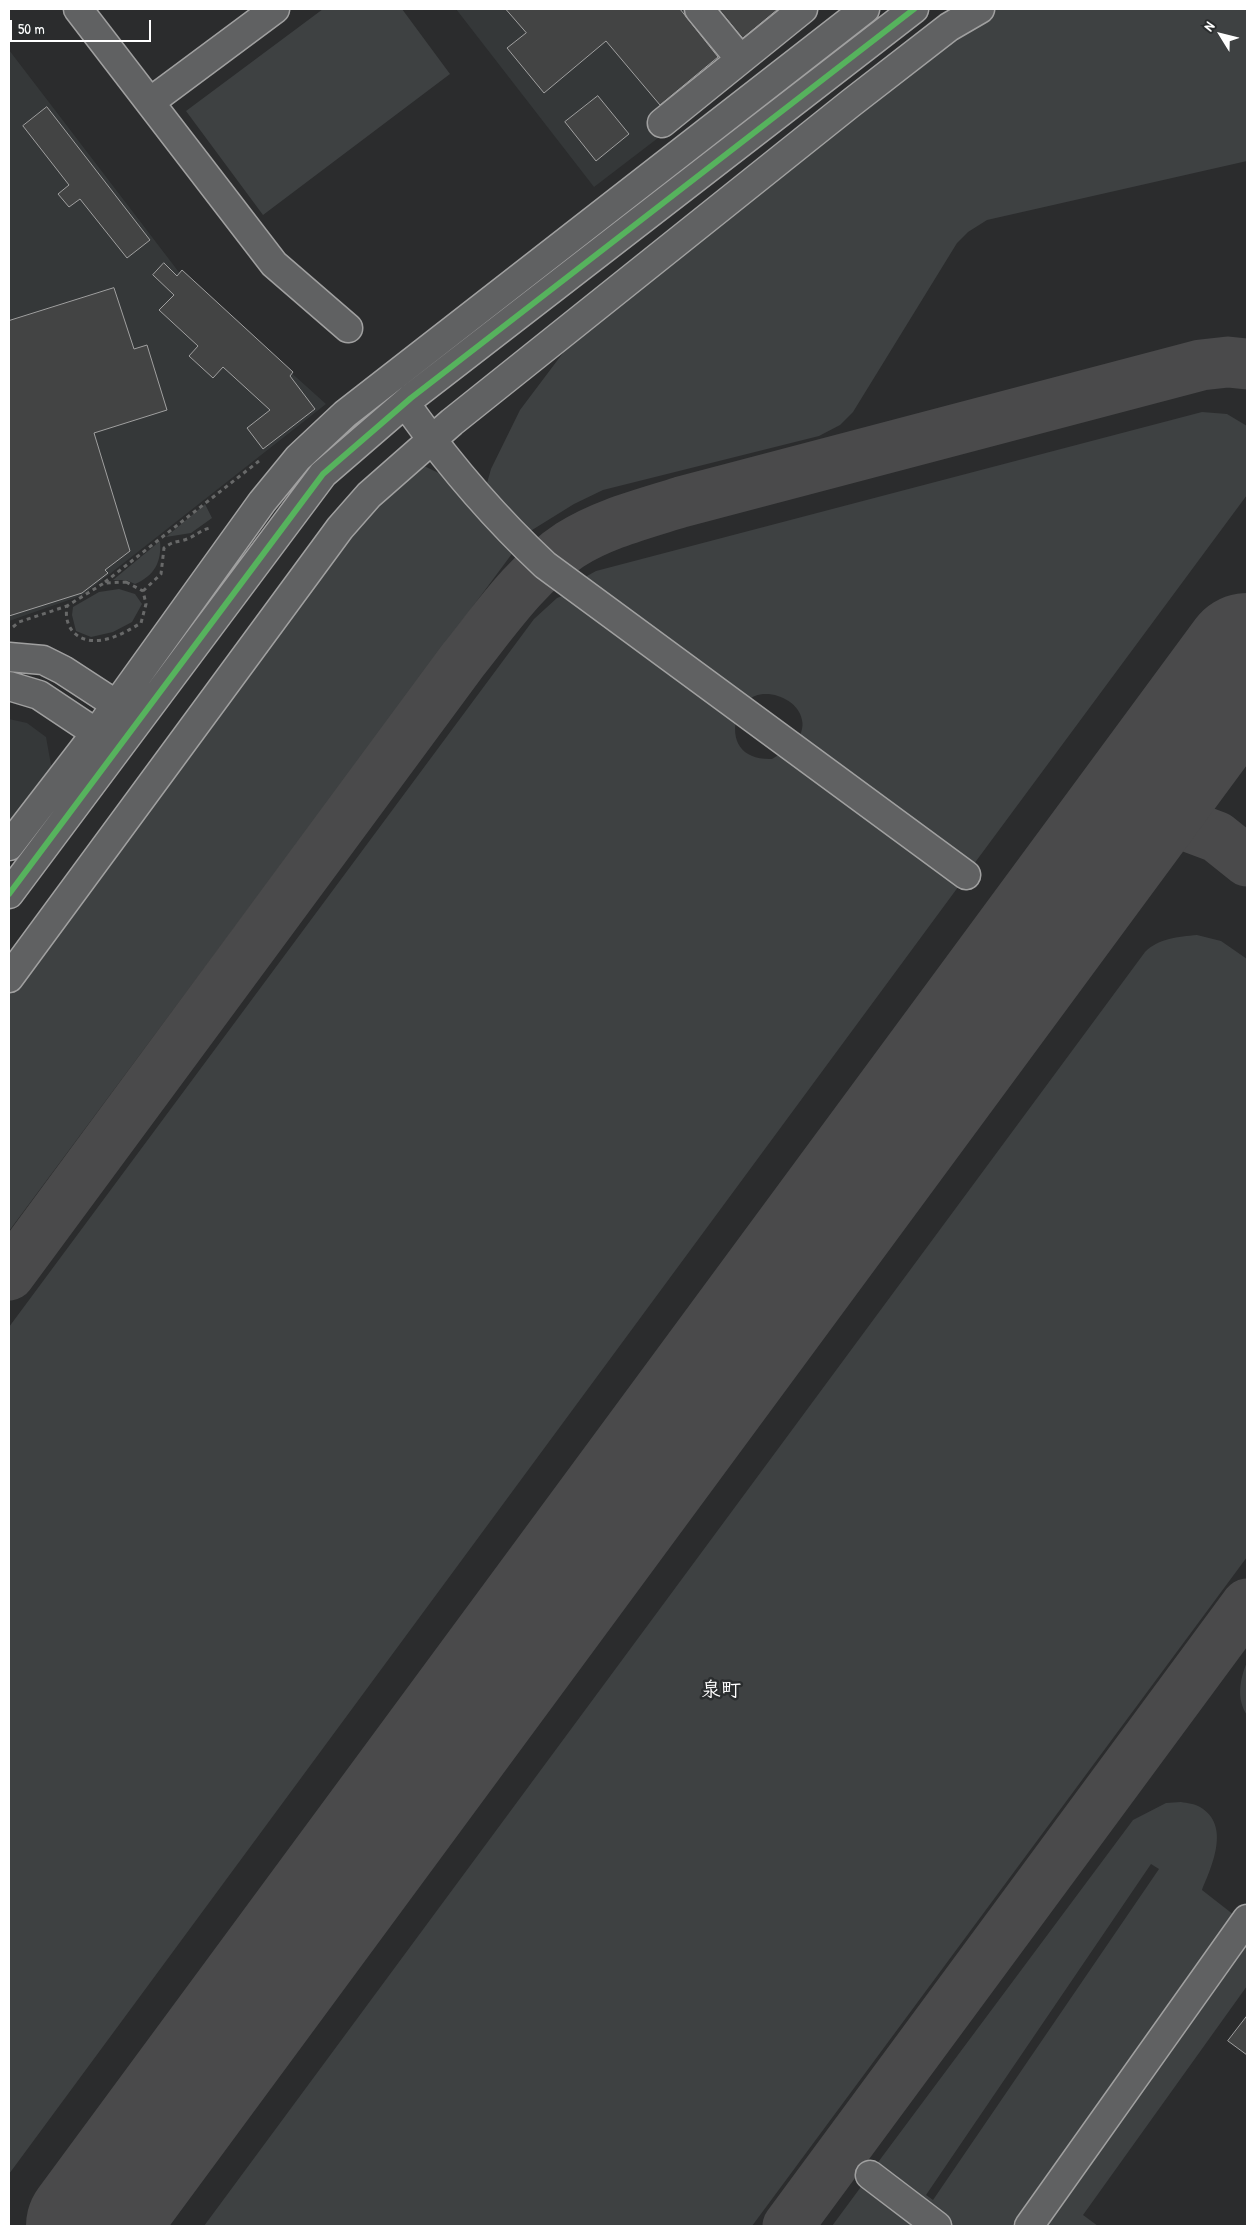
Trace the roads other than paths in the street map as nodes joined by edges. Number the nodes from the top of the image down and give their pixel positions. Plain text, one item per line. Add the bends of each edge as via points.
1 (78, 9) edge
2 (275, 9) edge
3 (699, 9) edge
4 (803, 9) edge
5 (865, 9) edge
6 (914, 9) edge
7 (980, 9) edge
8 (740, 59) junction
9 (150, 102) junction
10 (662, 123) dead end
11 (348, 328) dead end
12 (413, 414) dead end
13 (432, 440) junction
14 (9, 657) edge
15 (9, 686) edge
16 (116, 704) junction
17 (139, 720) junction
18 (96, 733) junction
19 (118, 748) junction
20 (9, 846) edge
21 (966, 875) dead end
22 (9, 894) edge
23 (9, 978) edge
24 (1247, 1919) edge
25 (870, 2175) dead end
26 (937, 2226) edge
27 (1029, 2226) edge

1 - 9 street
2 - 9 street
3 - 8 street
4 - 8 street
5 - 16 street via 338,420 298,458 262,502
6 - 17 street via 411,398 323,474
7 - 13 street via 949,28 859,97
8 - 10 street
9 - 11 street via 274,264
12 - 13 street
13 - 21 street via 545,566
13 - 23 street via 369,495 340,528
14 - 16 street via 43,660
15 - 18 street via 38,695
16 - 17 street
16 - 18 street
17 - 19 street
18 - 19 street
18 - 20 street
19 - 22 street
24 - 27 street
25 - 26 street

